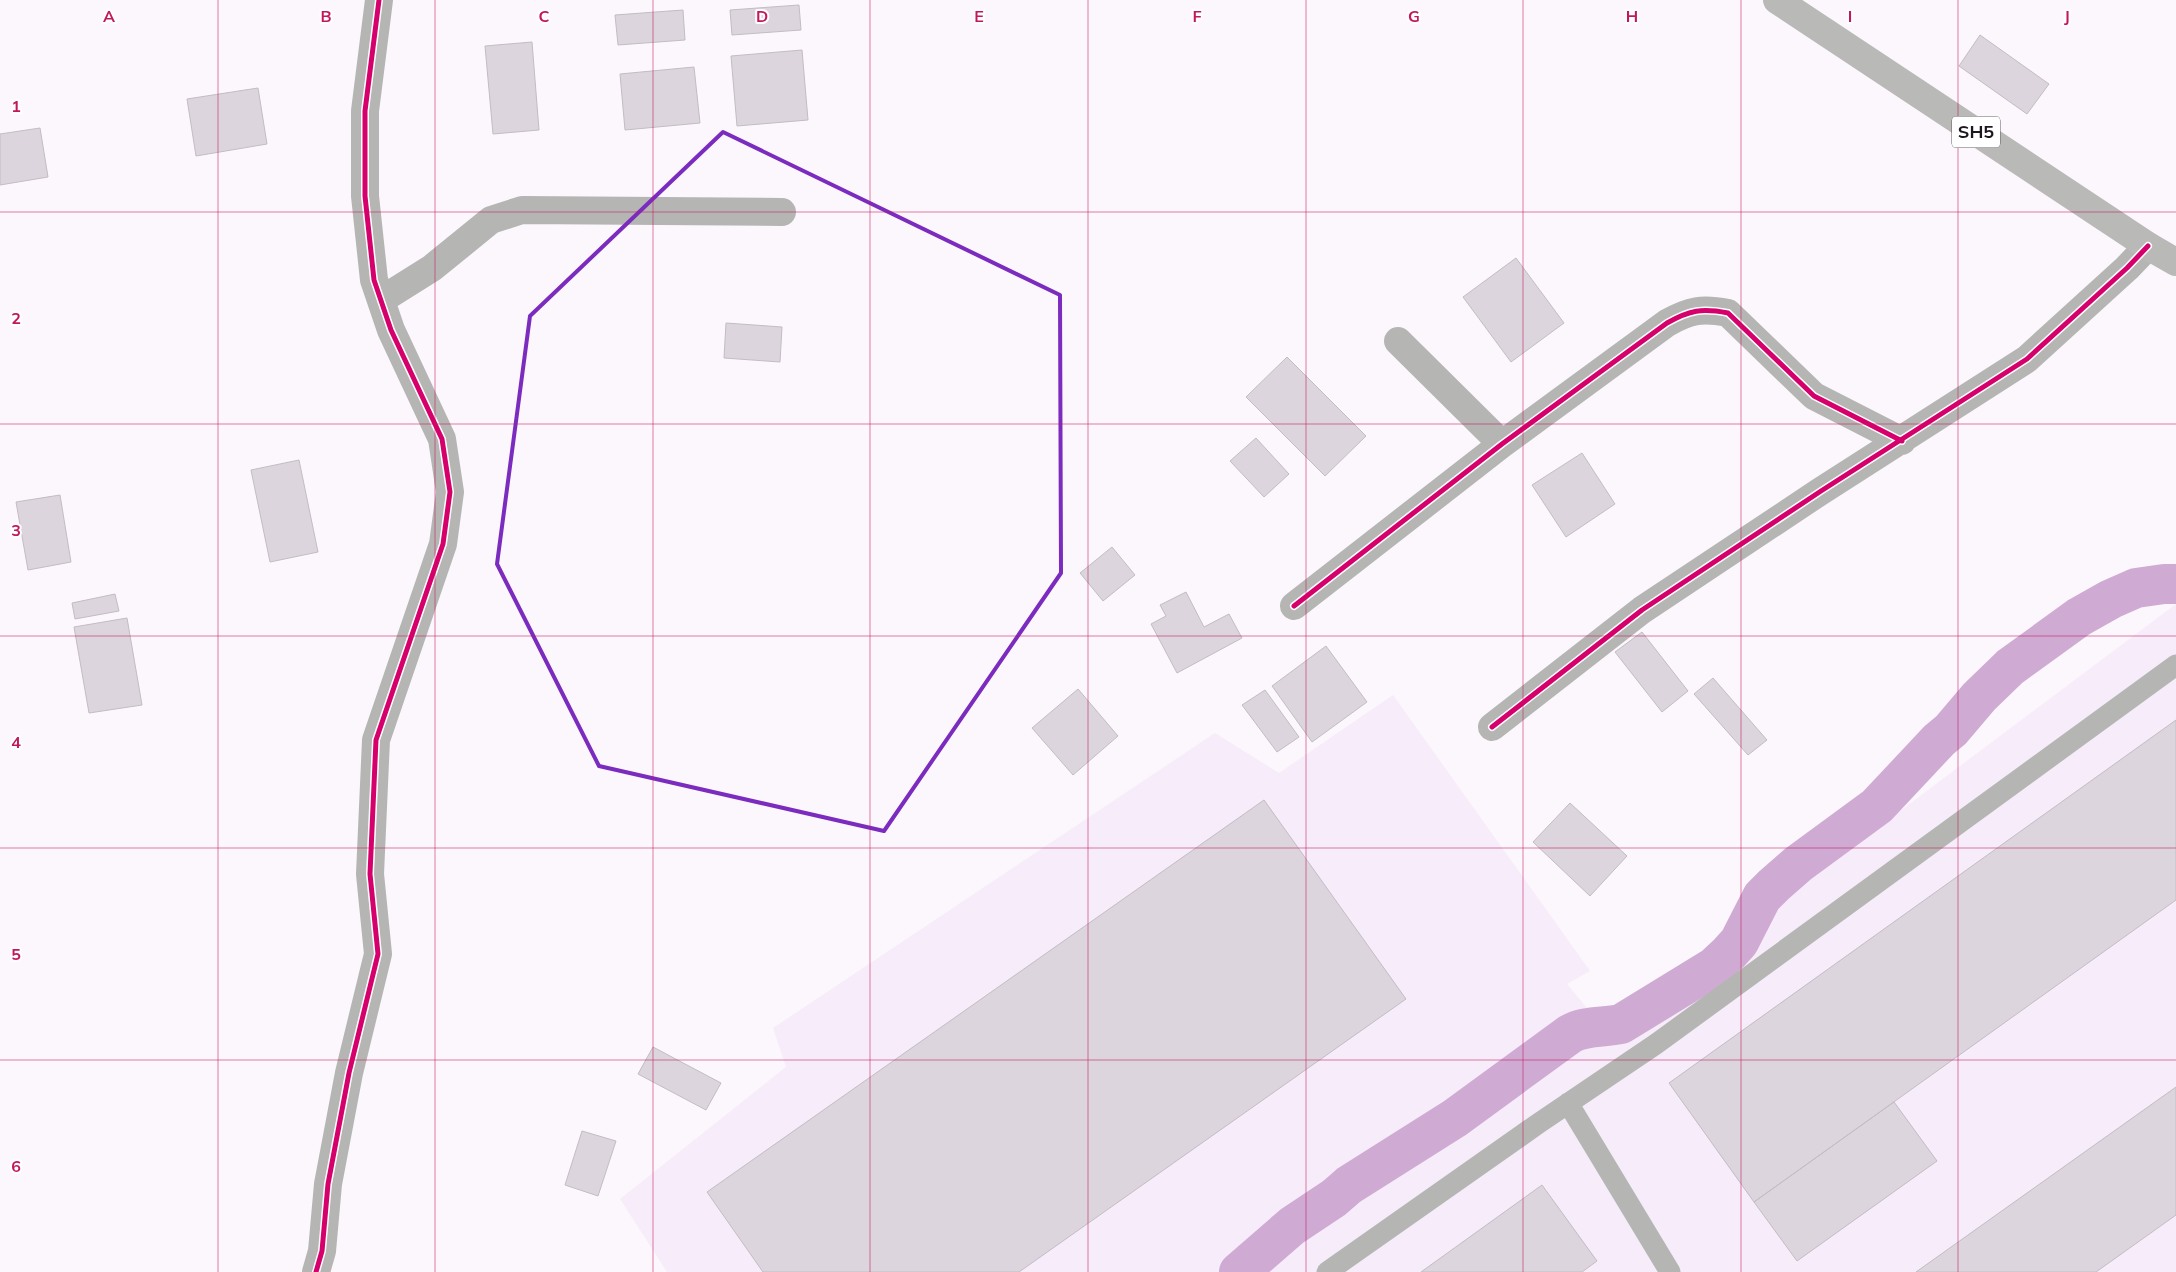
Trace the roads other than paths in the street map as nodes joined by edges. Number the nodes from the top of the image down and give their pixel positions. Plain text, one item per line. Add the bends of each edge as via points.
1 (379, 0) edge
2 (1777, 0) edge
3 (782, 212) dead end
4 (2148, 246) junction
5 (2176, 262) edge
6 (381, 300) junction
7 (1398, 341) dead end
8 (1902, 441) junction
9 (1502, 444) junction
10 (1294, 606) dead end
11 (2176, 665) edge
12 (1492, 727) dead end
13 (1568, 1103) junction
14 (316, 1272) edge
15 (1327, 1272) edge
16 (1670, 1272) edge

1 - 6 street via 365,111 365,196 374,280
2 - 4 main road, SH5
3 - 6 street via 522,210 491,220 432,268
4 - 5 main road, SH5
4 - 8 street via 2028,359
6 - 14 street via 398,346 442,440 450,492 443,544 376,740 370,874 378,954 349,1073 328,1184 322,1251
7 - 9 street
8 - 9 street via 1814,396 1728,313 1709,310 1686,312 1667,323
8 - 12 street via 1642,610
9 - 10 street
11 - 13 lane via 1656,1044
13 - 15 lane
13 - 16 lane

